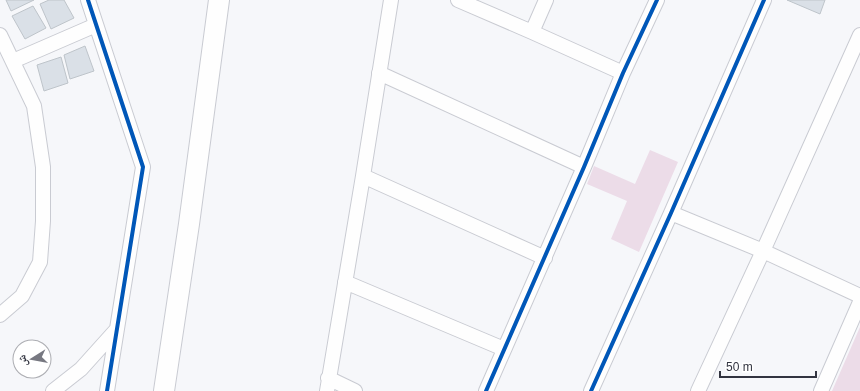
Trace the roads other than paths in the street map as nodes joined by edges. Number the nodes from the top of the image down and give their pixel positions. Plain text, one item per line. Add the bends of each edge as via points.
1 (88, 0) edge
2 (219, 0) edge
3 (391, 0) edge
4 (458, 0) edge
5 (546, 0) edge
6 (658, 0) edge
7 (764, 0) edge
8 (96, 25) junction
9 (532, 32) junction
10 (0, 35) edge
11 (860, 35) edge
12 (13, 61) junction
13 (380, 73) junction
14 (623, 73) junction
15 (584, 167) junction
16 (363, 176) junction
17 (671, 213) junction
18 (763, 251) junction
19 (545, 258) junction
20 (345, 282) junction
21 (860, 296) edge
22 (860, 302) edge
23 (0, 315) edge
24 (117, 329) junction
25 (504, 349) junction
26 (328, 385) edge
27 (53, 391) edge
28 (107, 391) edge
29 (164, 391) edge
30 (355, 391) edge
31 (486, 391) edge
32 (591, 391) edge
33 (698, 391) edge
34 (821, 391) edge

1 - 8 street
2 - 29 street
3 - 13 street
4 - 9 street
5 - 9 street
6 - 14 street
7 - 17 street
8 - 12 street
8 - 24 street via 143,167
9 - 14 street
10 - 12 street
11 - 18 street
12 - 23 street via 34,106 43,167 43,221 40,262 22,296
13 - 15 street
13 - 16 street
14 - 15 street
15 - 19 street
16 - 19 street
16 - 20 street
17 - 18 street
17 - 32 street
18 - 21 street
18 - 33 street
19 - 25 street
20 - 25 street
20 - 26 street
22 - 34 street
24 - 27 street via 81,370
24 - 28 street
25 - 31 street
26 - 30 street

